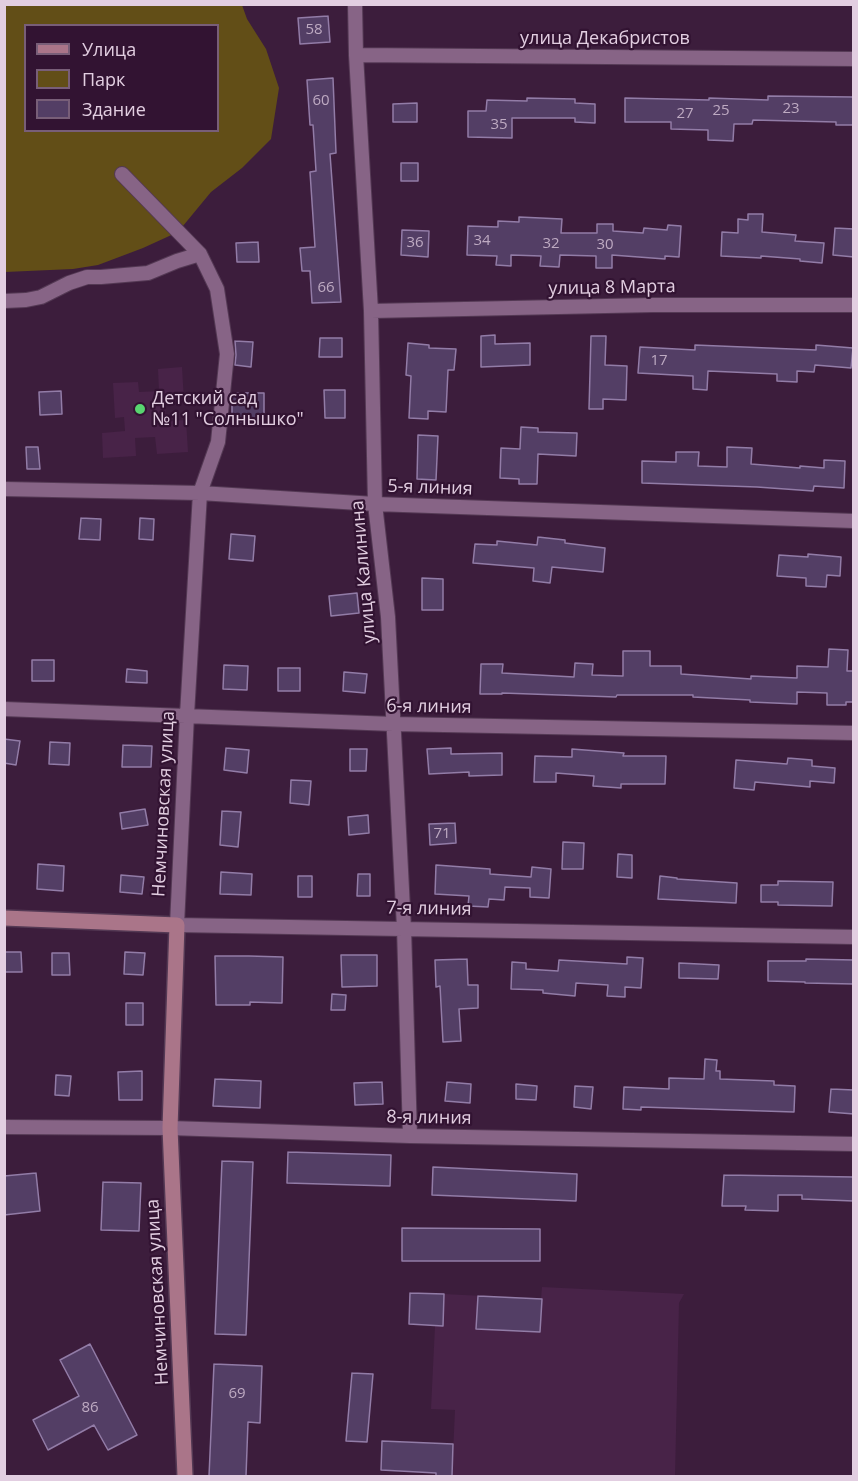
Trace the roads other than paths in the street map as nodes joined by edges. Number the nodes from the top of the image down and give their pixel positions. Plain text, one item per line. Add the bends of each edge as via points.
1 (355, 4) edge
2 (356, 55) junction
3 (854, 59) edge
4 (122, 174) dead end
5 (200, 254) junction
6 (4, 301) edge
7 (854, 305) edge
8 (371, 311) junction
9 (4, 489) edge
10 (200, 493) junction
11 (375, 504) junction
12 (854, 521) edge
13 (4, 709) edge
14 (187, 715) junction
15 (393, 724) junction
16 (854, 733) edge
17 (4, 918) edge
18 (177, 925) junction
19 (404, 928) junction
20 (854, 937) edge
21 (4, 1127) edge
22 (170, 1128) junction
23 (410, 1136) junction
24 (854, 1144) edge
25 (186, 1476) edge

1 - 2 street, улица Калинина
2 - 3 street, улица Декабристов
2 - 8 street, улица Калинина
4 - 5 street, Немчиновская улица
5 - 6 street via 148,273 87,277 41,297
5 - 10 street, Немчиновская улица via 217,289 227,354 218,442
7 - 8 street, улица 8 Марта
8 - 11 street, улица Калинина
9 - 10 street, 5-я линия
10 - 11 street, 5-я линия
10 - 14 street, Немчиновская улица
11 - 12 street, 5-я линия
11 - 15 street, улица Калинина via 388,617
13 - 14 street, 6-я линия
14 - 15 street, 6-я линия
14 - 18 street, Немчиновская улица
15 - 16 street, 6-я линия
15 - 19 street, улица Калинина
17 - 18 main road, 7-я линия
18 - 19 street, 7-я линия
18 - 22 main road, Немчиновская улица
19 - 20 street, 7-я линия
19 - 23 street, улица Калинина
21 - 22 street, 8-я линия
22 - 23 street, 8-я линия
22 - 25 main road, Немчиновская улица
23 - 24 street, 8-я линия

